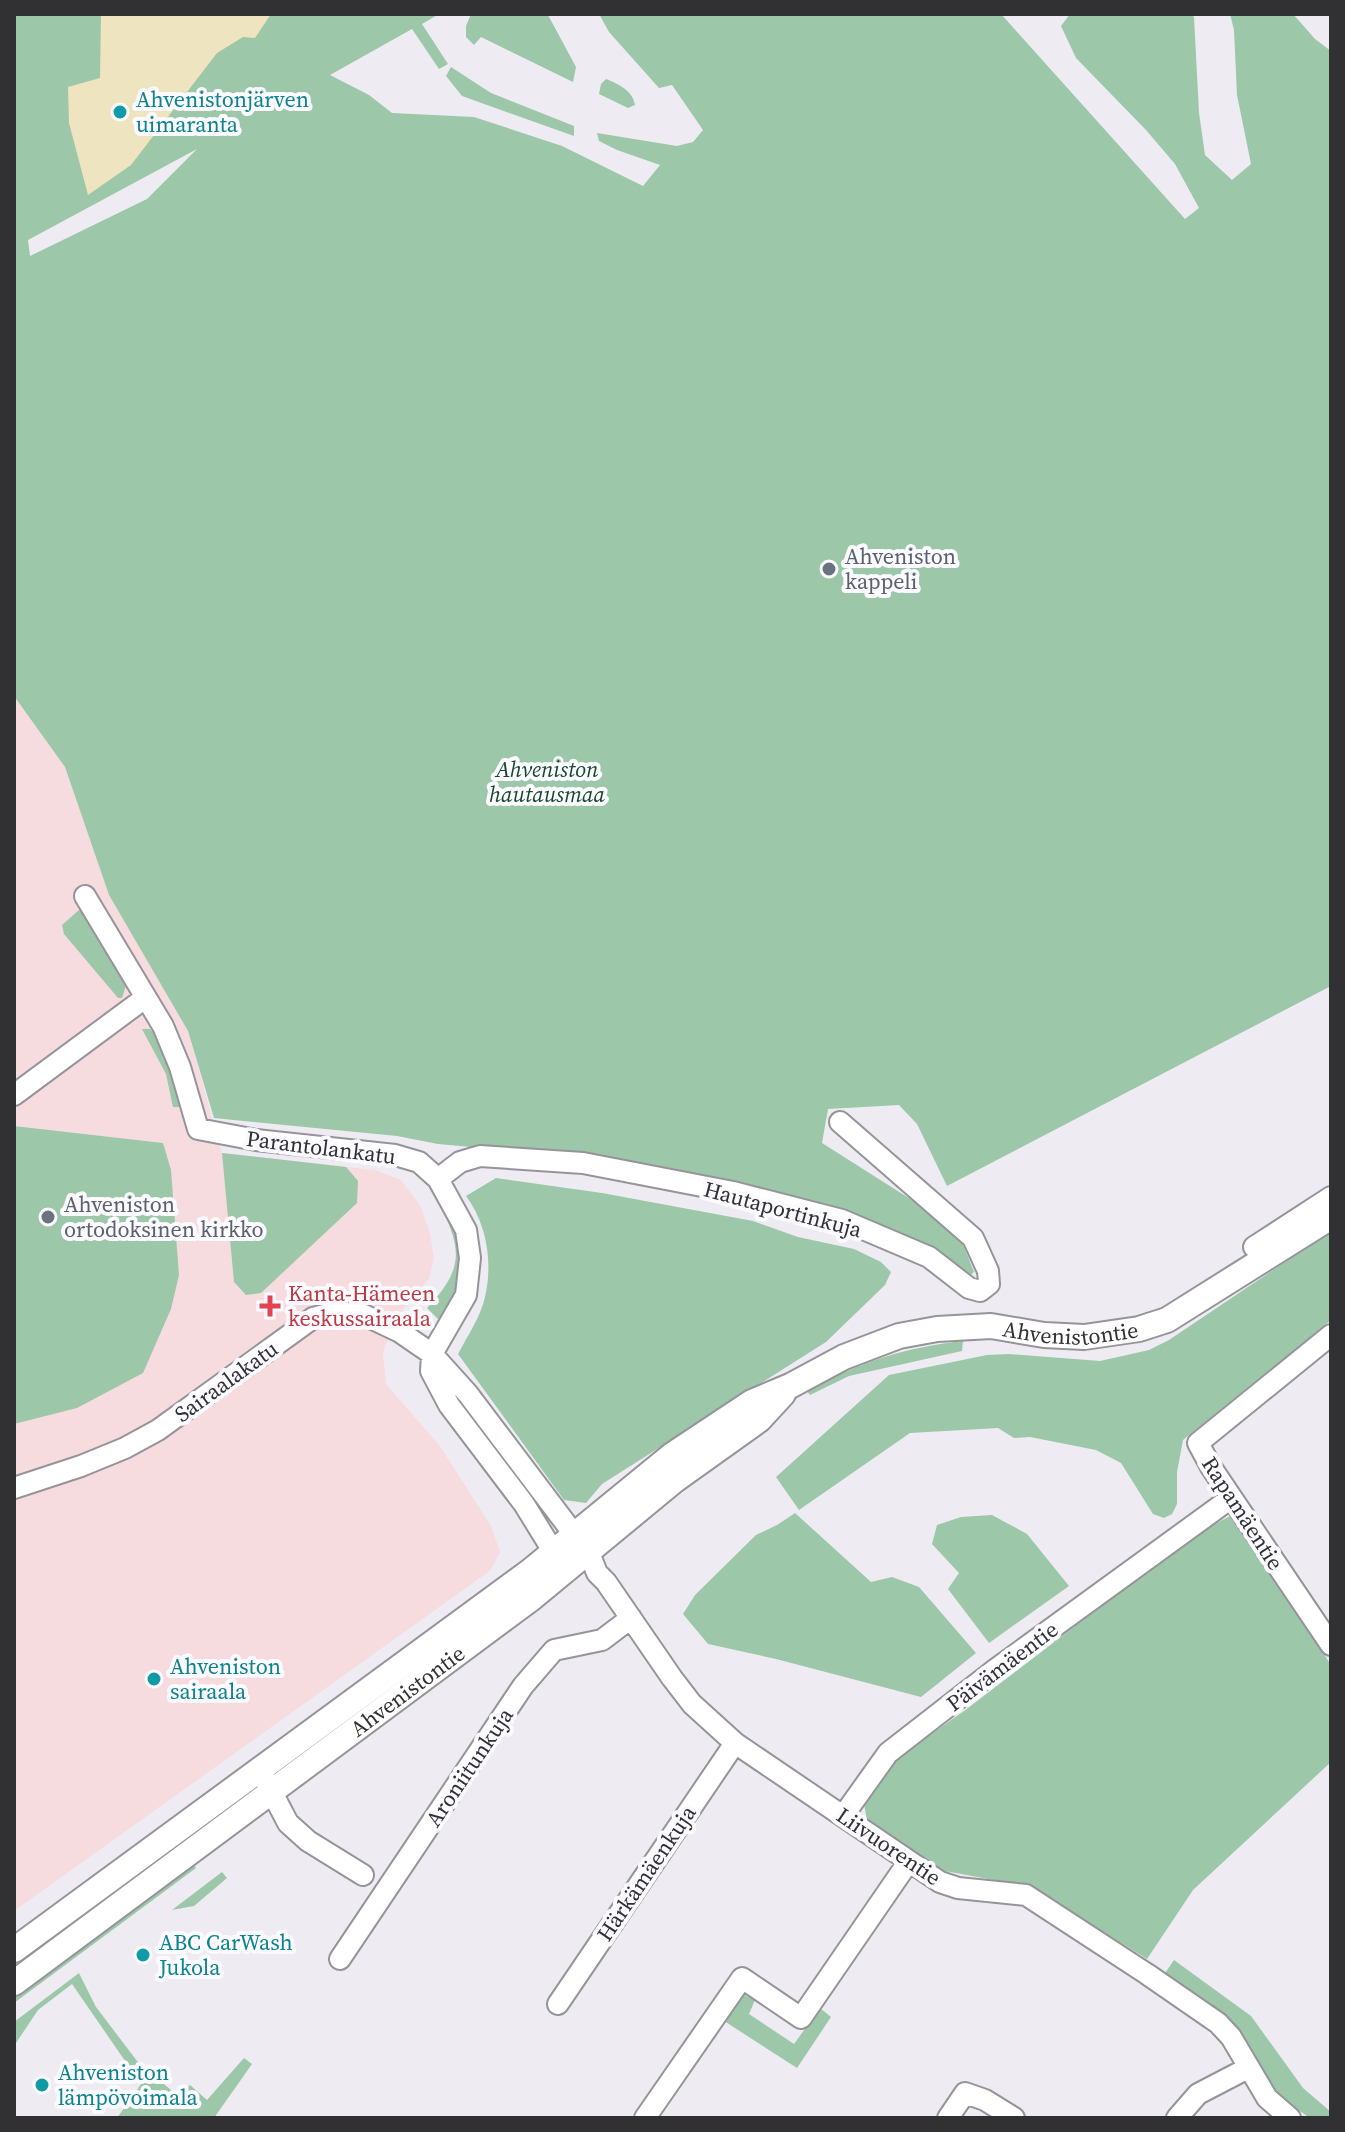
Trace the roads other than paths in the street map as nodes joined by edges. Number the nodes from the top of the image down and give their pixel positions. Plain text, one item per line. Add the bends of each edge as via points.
1 (85, 896) dead end
2 (145, 998) junction
3 (14, 1095) edge
4 (840, 1122) dead end
5 (438, 1179) junction
6 (1331, 1197) edge
7 (1331, 1217) edge
8 (1254, 1247) dead end
9 (1331, 1335) edge
10 (432, 1354) junction
11 (14, 1488) edge
12 (1231, 1498) junction
13 (586, 1552) junction
14 (560, 1559) junction
15 (631, 1618) junction
16 (1331, 1645) edge
17 (735, 1743) junction
18 (258, 1769) junction
19 (273, 1790) junction
20 (843, 1816) junction
21 (909, 1861) junction
22 (363, 1875) dead end
23 (14, 1950) edge
24 (340, 1959) dead end
25 (14, 1983) edge
26 (558, 2004) dead end
27 (1248, 2068) junction
28 (645, 2118) edge
29 (948, 2118) edge
30 (1014, 2118) edge
31 (1177, 2118) edge
32 (1290, 2118) edge

1 - 2 street
2 - 3 street
2 - 5 street, Parantolankatu via 169,1040 198,1129 395,1155 419,1162
4 - 5 street, Hautaportinkuja via 973,1238 988,1271 986,1287 969,1288 929,1257 842,1220 733,1192 583,1163 480,1156 460,1162
5 - 10 street via 466,1230 470,1258 466,1295
6 - 8 street
7 - 13 main road, Ahvenistontie via 1167,1320 1139,1329 1084,1337 991,1326 911,1333 844,1357 752,1402 672,1455
9 - 12 street, Rapamäentie via 1198,1443
10 - 11 street, Sairaalakatu via 364,1315 337,1312 313,1318 158,1430 81,1466
10 - 13 street, Sairaalakatu
10 - 14 street via 431,1371 439,1390
12 - 16 street, Rapamäentie
12 - 20 street, Päivämäentie via 888,1753
13 - 14 main road, Ahvenistontie
13 - 15 street, Liivuorentie
14 - 18 main road, Ahvenistontie via 529,1572
14 - 19 main road, Ahvenistontie via 532,1598
15 - 17 street, Liivuorentie via 692,1704
15 - 24 street, Aroniitunkuja via 602,1640 554,1650 523,1686
17 - 20 street, Liivuorentie
17 - 26 street, Härkämäenkuja
18 - 19 street
18 - 23 main road, Ahvenistontie
19 - 22 street via 288,1823
19 - 25 main road, Ahvenistontie
20 - 21 street, Liivuorentie
21 - 27 street, Liivuorentie via 949,1886 1034,1899 1218,2023
21 - 28 street via 801,2018 742,1978
27 - 31 street via 1198,2094
27 - 32 street, Liivuorentie via 1267,2098
29 - 30 street via 965,2093

